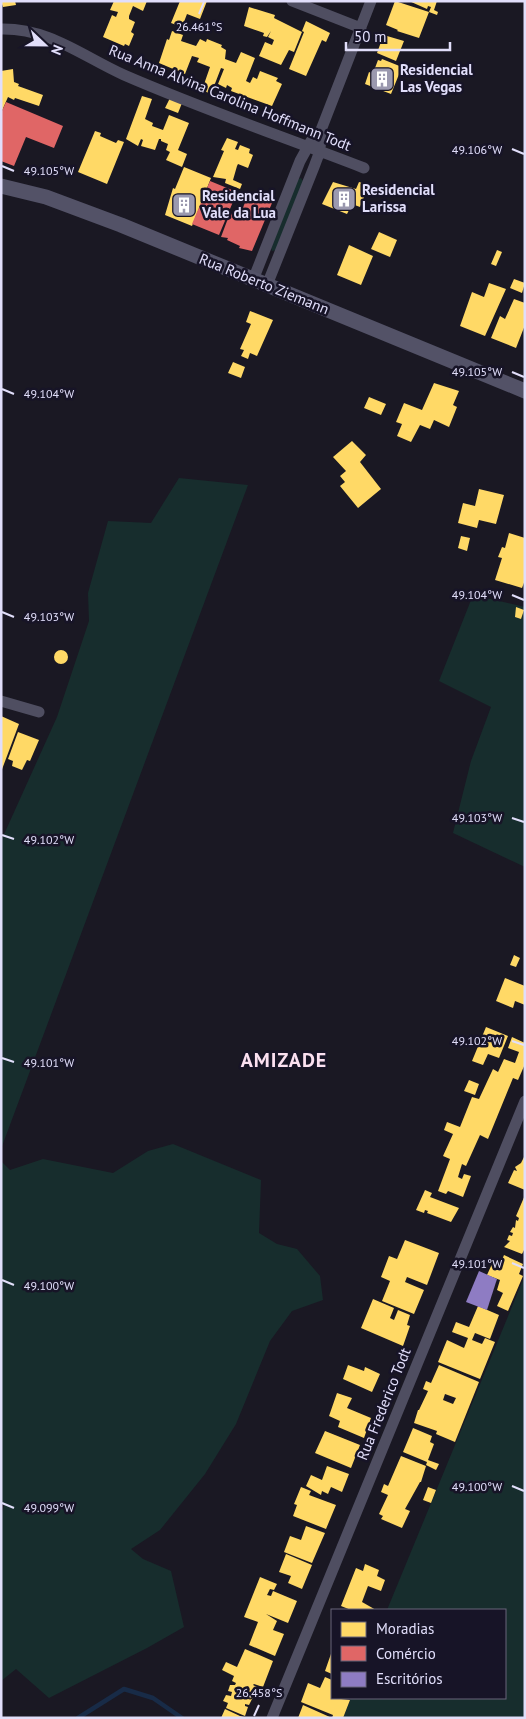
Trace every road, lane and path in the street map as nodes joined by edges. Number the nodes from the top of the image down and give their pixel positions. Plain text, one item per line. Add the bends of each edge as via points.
1 (292, 1) edge
2 (372, 1) edge
3 (361, 28) junction
4 (1, 29) edge
5 (320, 130) junction
6 (307, 146) junction
7 (320, 151) junction
8 (364, 168) dead end
9 (1, 186) edge
10 (253, 280) junction
11 (267, 286) junction
12 (525, 391) edge
13 (1, 701) edge
14 (39, 712) dead end
15 (525, 1101) edge
16 (272, 1718) edge

1 - 3 street
2 - 3 street
3 - 5 street
4 - 6 street, Rua Anna Alvina Carolina Hoffmann Todt via 21,29 52,38 123,74
5 - 6 street
5 - 7 street
6 - 7 street, Rua Anna Alvina Carolina Hoffmann Todt
6 - 10 street
7 - 8 street, Rua Anna Alvina Carolina Hoffmann Todt
7 - 11 street
9 - 10 main road, Rua Roberto Ziemann via 64,203
10 - 11 main road, Rua Roberto Ziemann
11 - 12 main road, Rua Roberto Ziemann
13 - 14 street
15 - 16 street, Rua Frederico Todt

